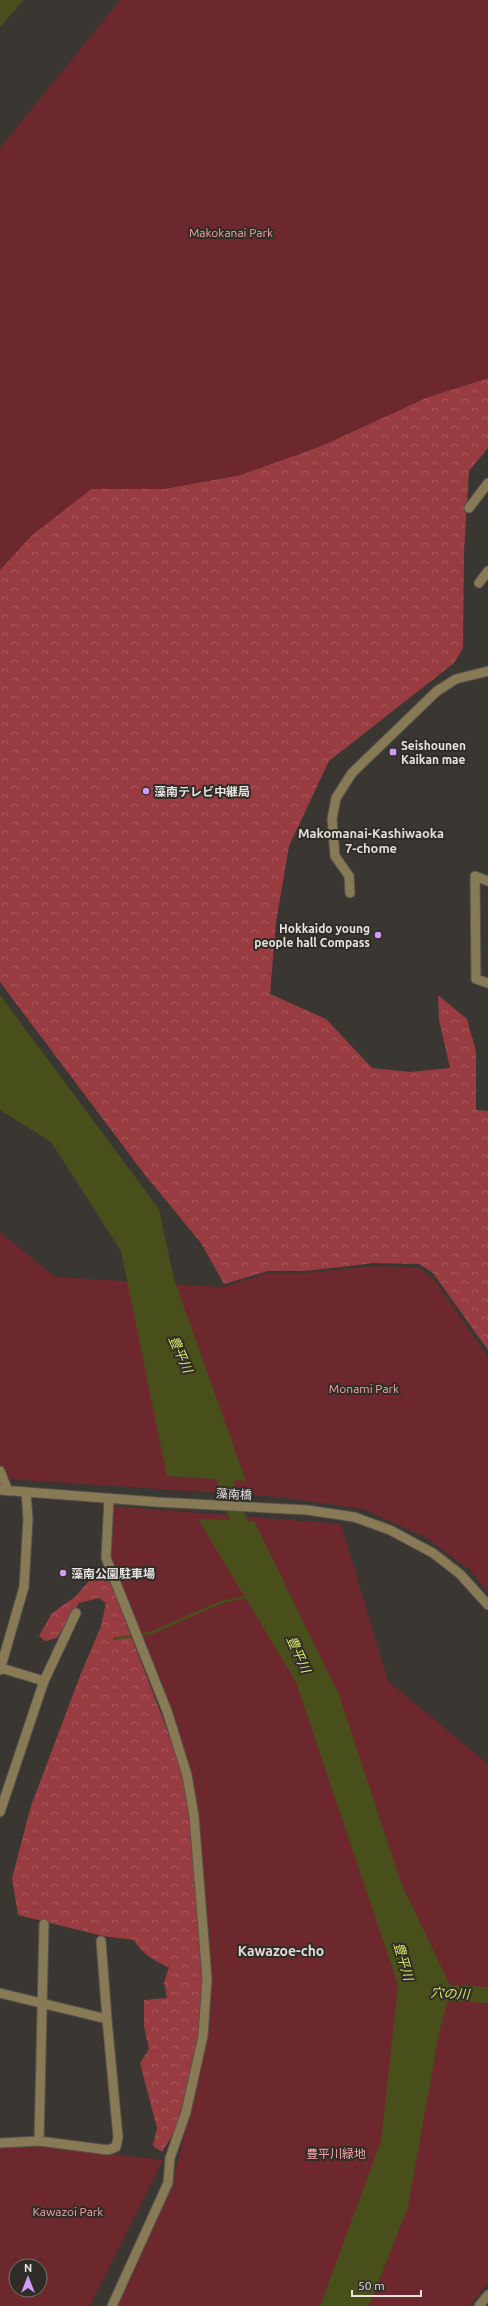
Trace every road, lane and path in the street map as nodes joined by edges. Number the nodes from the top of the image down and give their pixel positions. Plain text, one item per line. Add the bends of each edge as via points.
1 (488, 483) edge
2 (469, 508) dead end
3 (488, 571) edge
4 (479, 583) dead end
5 (488, 671) edge
6 (488, 881) edge
7 (350, 893) dead end
8 (488, 983) edge
9 (0, 1471) edge
10 (4, 1490) edge
11 (26, 1492) junction
12 (109, 1498) junction
13 (488, 1605) edge
14 (76, 1613) dead end
15 (0, 1669) edge
16 (44, 1681) junction
17 (4, 1789) edge
18 (0, 1812) edge
19 (44, 1924) dead end
20 (101, 1941) dead end
21 (0, 1993) edge
22 (43, 2003) junction
23 (107, 2019) junction
24 (39, 2140) junction
25 (0, 2143) edge
26 (488, 2295) edge
27 (112, 2306) edge
28 (479, 2306) edge

1 - 2 street
3 - 4 street
5 - 7 street via 456,679 437,691 352,773 340,788 332,810 333,848 338,863 349,876
6 - 8 street via 475,876 476,979
9 - 10 street
10 - 11 street, 藻南橋
11 - 12 street, 藻南橋
11 - 15 street via 28,1519 24,1587
12 - 13 street, 藻南橋 via 307,1510 354,1517 416,1543 460,1574
12 - 27 street via 106,1558 167,1711 187,1775 194,1816 207,1979 203,2036 186,2112 170,2158 168,2183
14 - 16 street
15 - 16 street
16 - 17 street
17 - 18 street
19 - 22 street
20 - 23 street
21 - 22 street
22 - 23 street
22 - 24 street
23 - 24 street via 118,2137 116,2147 108,2150
24 - 25 street
26 - 28 street

